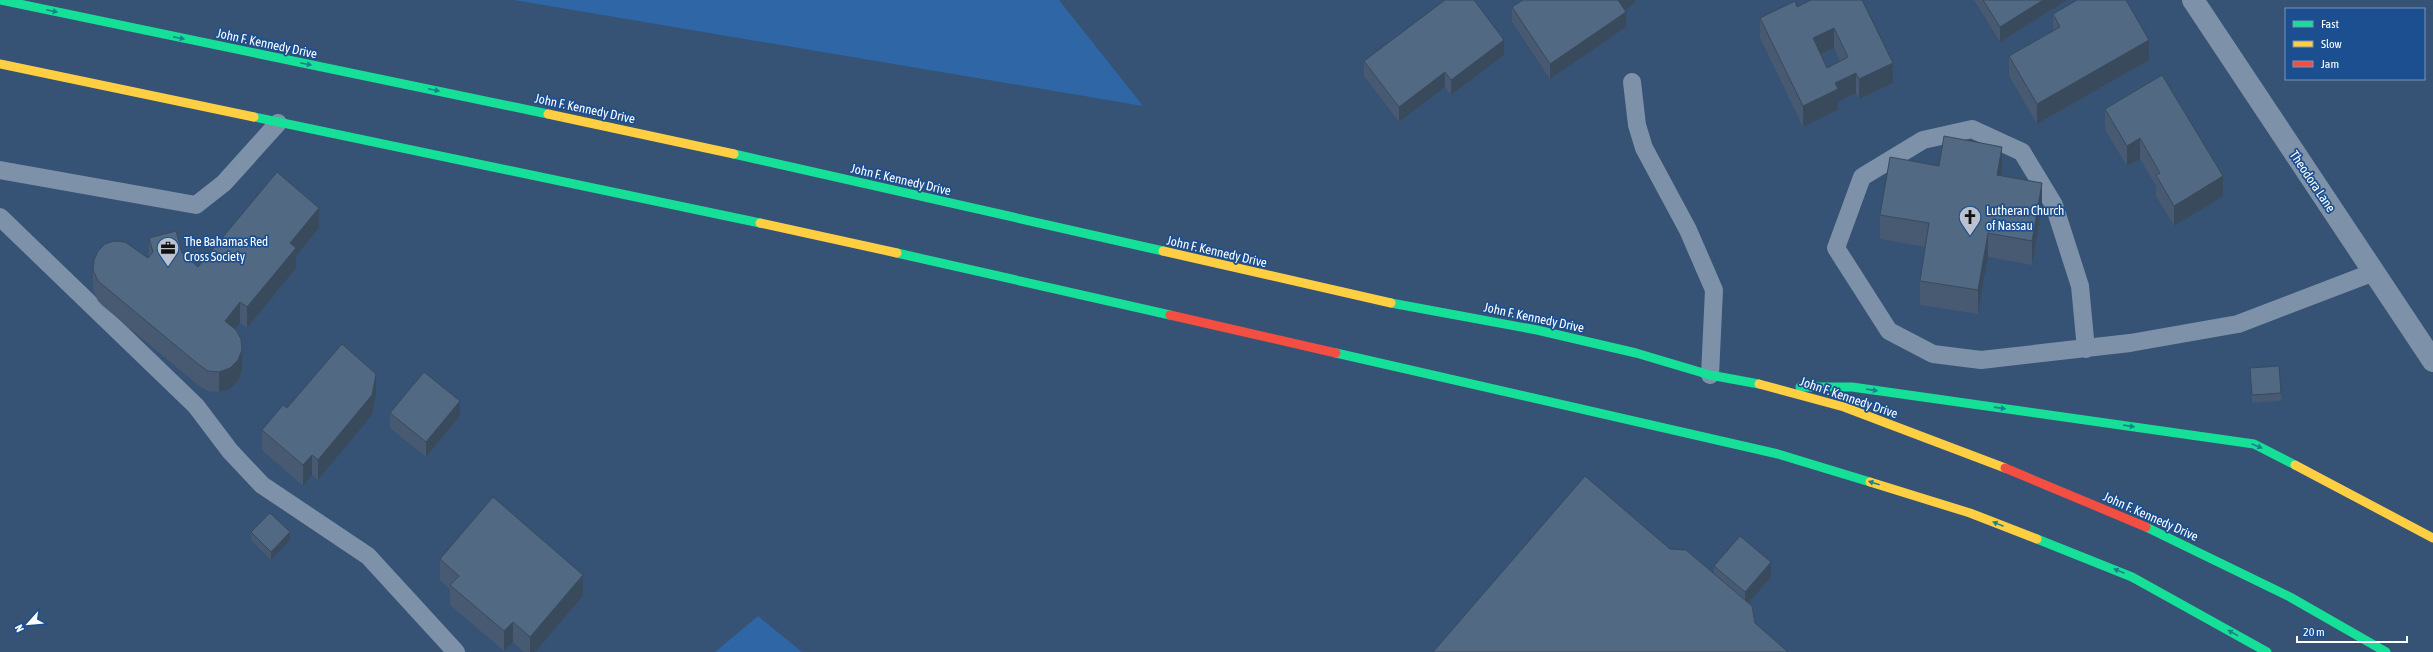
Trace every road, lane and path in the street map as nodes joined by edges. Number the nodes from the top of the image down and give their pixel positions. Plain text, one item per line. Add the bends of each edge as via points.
1 (0, 0) edge
2 (2193, 0) edge
3 (0, 64) edge
4 (1632, 82) dead end
5 (278, 123) junction
6 (0, 170) edge
7 (0, 217) edge
8 (2374, 272) junction
9 (2086, 348) junction
10 (2433, 361) edge
11 (1710, 375) junction
12 (1777, 387) junction
13 (2433, 538) edge
14 (456, 652) edge
15 (2267, 652) edge
16 (2386, 652) edge

1 -> 11 highway, John F. Kennedy Drive via 651,135 1381,301 1537,330 1636,353
2 - 8 street, Theodora Lane
3 - 5 highway
4 - 11 lane via 1637,125 1644,148 1688,230 1714,290
5 - 6 lane via 224,183 196,205
15 -> 5 highway via 2132,577 1970,513 1778,454 854,243
7 - 14 lane via 196,406 230,451 262,485 368,556
8 - 9 lane via 2238,324
8 - 10 street, Theodora Lane
9 - 9 lane via 1981,360 1933,354 1889,331 1836,248 1862,177 1923,140 1972,129 2022,152 2054,205 2080,286
11 - 12 highway, John F. Kennedy Drive
12 -> 13 highway via 1852,387 2254,444
12 - 16 highway, John F. Kennedy Drive via 1844,407 1988,461 2149,528 2290,597

